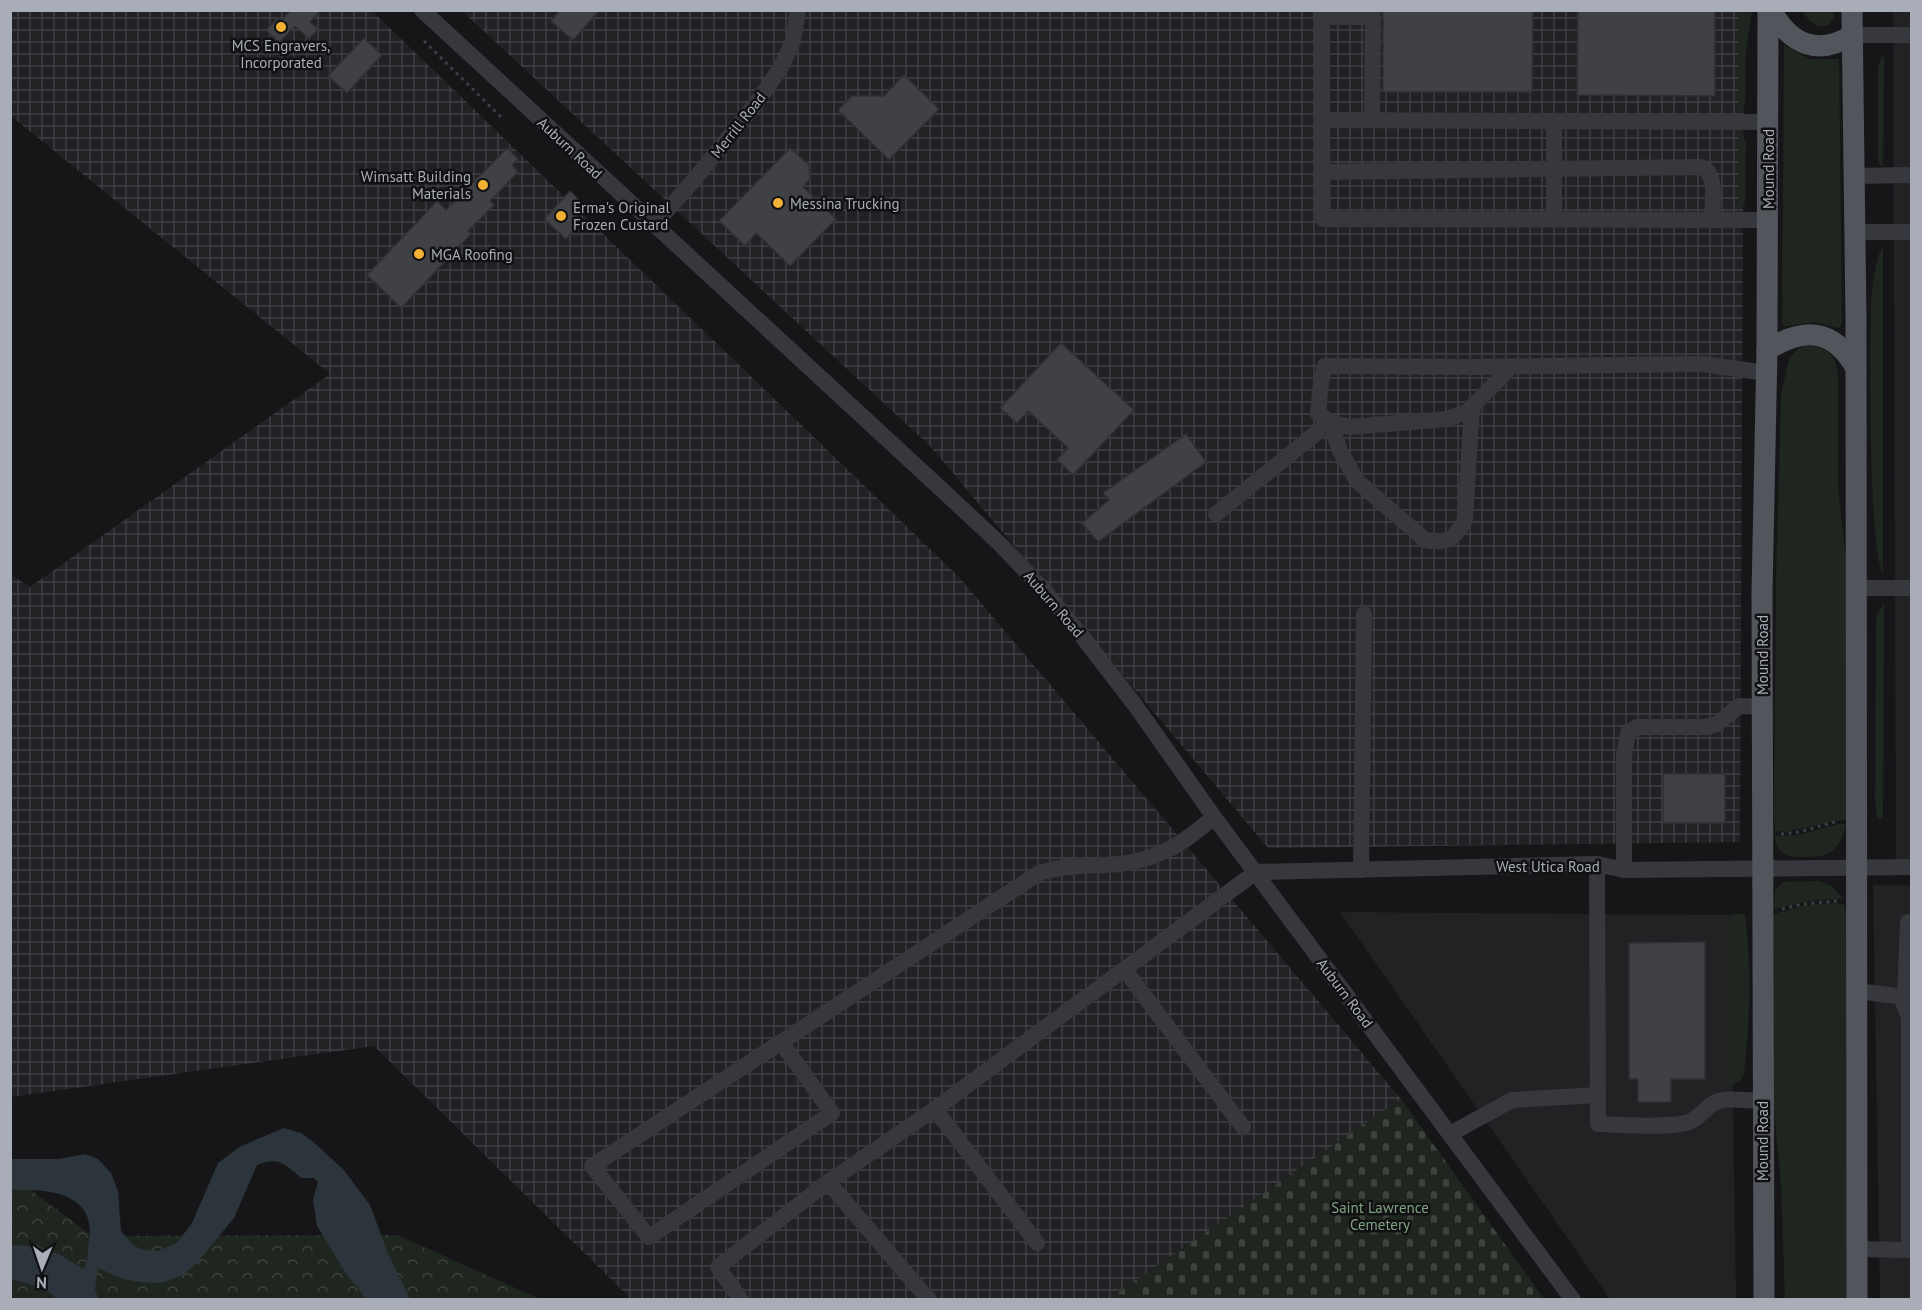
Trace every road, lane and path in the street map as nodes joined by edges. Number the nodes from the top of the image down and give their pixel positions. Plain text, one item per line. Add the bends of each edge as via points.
1 (422, 10) edge
2 (798, 10) edge
3 (1770, 10) edge
4 (1852, 10) edge
5 (1852, 35) junction
6 (1911, 35) edge
7 (424, 41) dead end
8 (504, 120) dead end
9 (1322, 120) junction
10 (1372, 120) junction
11 (1554, 121) junction
12 (1768, 122) junction
13 (1554, 169) junction
14 (1323, 171) junction
15 (1911, 175) edge
16 (1853, 176) junction
17 (1554, 219) junction
18 (1712, 219) junction
19 (1768, 220) junction
20 (654, 225) junction
21 (1854, 232) junction
22 (1911, 232) edge
23 (1767, 350) junction
24 (1511, 367) junction
25 (1856, 368) junction
26 (1766, 372) junction
27 (1472, 406) junction
28 (1330, 422) junction
29 (1216, 514) dead end
30 (1856, 588) junction
31 (1911, 588) edge
32 (1364, 614) dead end
33 (1763, 707) junction
34 (1214, 817) junction
35 (1846, 821) dead end
36 (1775, 834) dead end
37 (1597, 864) junction
38 (1911, 867) edge
39 (1857, 868) junction
40 (1764, 869) junction
41 (1361, 870) junction
42 (1624, 870) junction
43 (1256, 873) junction
44 (1844, 901) dead end
45 (1774, 911) dead end
46 (1908, 922) dead end
47 (1125, 970) junction
48 (1857, 991) junction
49 (1905, 996) junction
50 (1910, 1023) edge
51 (781, 1042) junction
52 (1910, 1079) edge
53 (1598, 1095) junction
54 (1762, 1101) junction
55 (935, 1109) junction
56 (1243, 1127) dead end
57 (1450, 1134) junction
58 (828, 1182) junction
59 (1037, 1243) dead end
60 (1857, 1249) junction
61 (1910, 1250) edge
62 (741, 1299) edge
63 (929, 1299) edge
64 (1573, 1299) edge
65 (1764, 1299) edge
66 (1857, 1299) edge

1 - 20 street, Auburn Road
2 - 20 street, Merrill Road via 793,41 780,69 750,111
3 - 5 main road via 1788,33 1813,46 1838,44
3 - 12 main road, Mound Road
4 - 5 main road
5 - 6 street
5 - 16 main road
7 - 8 path
9 - 10 street
9 - 10 street via 1322,17 1373,17
9 - 14 street
10 - 11 street
11 - 12 street
11 - 13 street
12 - 19 main road, Mound Road
13 - 14 street
13 - 17 street
13 - 18 street via 1702,167 1712,177
14 - 17 street via 1323,219
15 - 16 street
16 - 21 main road
17 - 18 street
18 - 19 street
19 - 23 main road, Mound Road
20 - 34 street, Auburn Road via 1000,544 1043,589 1135,705
21 - 22 street
21 - 25 main road
23 - 25 main road via 1801,336 1825,337 1837,342
23 - 26 main road, Mound Road
24 - 26 street via 1703,364
24 - 27 street
24 - 28 street via 1325,366 1318,413
25 - 30 main road
26 - 33 main road, Mound Road
27 - 28 street via 1467,412 1446,419 1349,427
27 - 28 street via 1466,520 1449,541 1425,540 1357,481 1340,452
28 - 29 street
30 - 31 street
30 - 39 main road
32 - 41 street
33 - 40 main road, Mound Road
33 - 42 street via 1739,706 1717,724 1706,727 1637,727 1628,733 1624,756
34 - 43 street, Auburn Road
34 - 51 street via 1180,845 1143,860 1056,867 1039,873
35 - 36 path
37 - 41 street, West Utica Road
37 - 42 street, West Utica Road
37 - 53 street
38 - 39 street, West Utica Road
39 - 40 street, West Utica Road
39 - 48 main road
40 - 42 street, West Utica Road
40 - 54 main road, Mound Road
41 - 43 street, West Utica Road
43 - 47 street
43 - 57 street, Auburn Road
44 - 45 path via 1815,902
46 - 49 street
47 - 55 street
47 - 56 street
48 - 49 street
48 - 60 main road
49 - 50 street
50 - 52 street
51 - 51 street via 592,1166 649,1237 832,1113
52 - 61 street
53 - 54 street via 1598,1124 1688,1123 1721,1100
53 - 57 street via 1512,1100
54 - 65 main road, Mound Road
55 - 58 street
55 - 59 street
57 - 64 street, Auburn Road
58 - 62 street via 718,1267
58 - 63 street
60 - 61 street
60 - 66 main road

